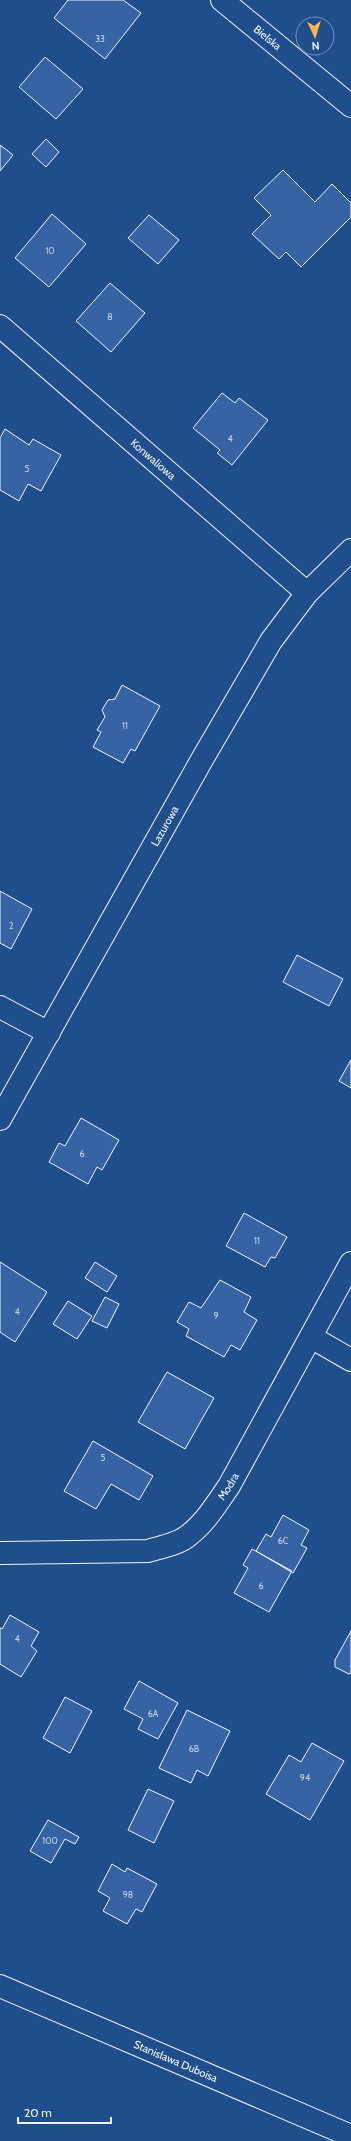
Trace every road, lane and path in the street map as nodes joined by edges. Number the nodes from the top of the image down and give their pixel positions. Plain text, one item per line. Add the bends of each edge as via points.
1 (222, 0) edge
2 (351, 106) edge
3 (0, 326) edge
4 (351, 550) edge
5 (307, 593) junction
6 (0, 1007) edge
7 (49, 1033) junction
8 (0, 1119) edge
9 (351, 1263) edge
10 (311, 1337) junction
11 (351, 1360) edge
12 (0, 1553) edge
13 (0, 1986) edge
14 (351, 2136) edge

1 - 2 street, Bielska
3 - 5 street, Konwaliowa
4 - 5 street, Lazurowa
5 - 7 street, Lazurowa via 272,641 200,763
6 - 7 street
7 - 8 street, Lazurowa
9 - 10 street, Modra
10 - 11 street
10 - 12 street, Modra via 229,1486 189,1536 148,1551
13 - 14 street, Stanisława Duboisa

